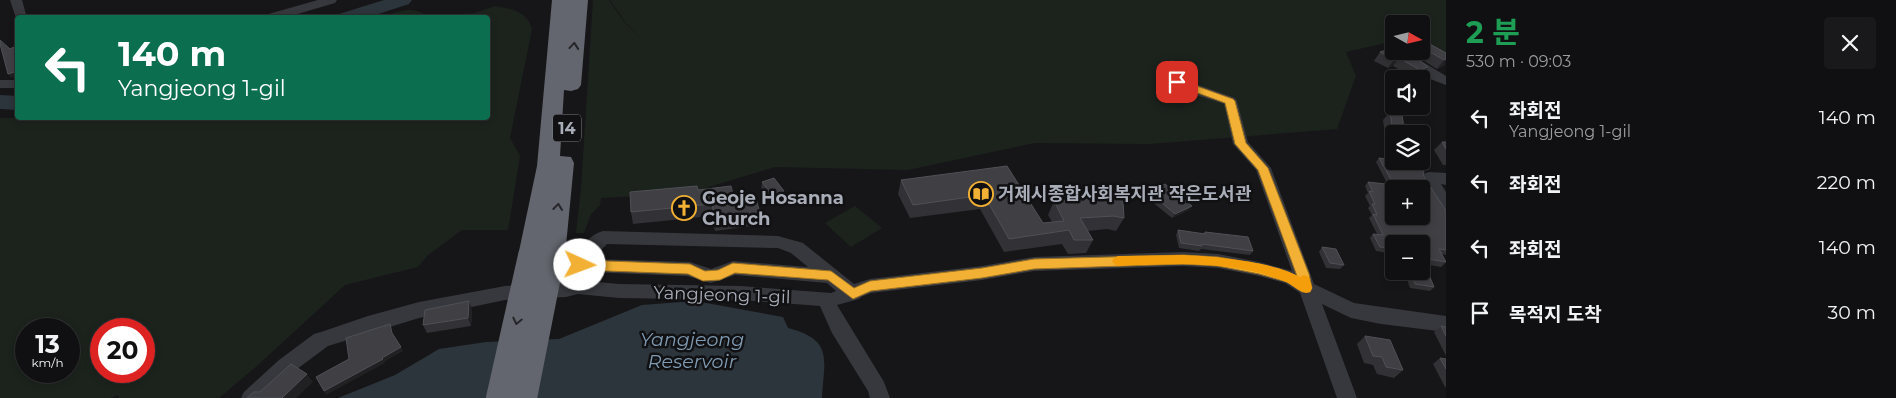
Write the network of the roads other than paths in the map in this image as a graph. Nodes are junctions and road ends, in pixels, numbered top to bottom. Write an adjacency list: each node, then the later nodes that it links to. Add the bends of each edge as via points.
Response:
1 (16, 0): 4 (street)
2 (331, 0): 5 (street)
3 (565, 1): 13 (highway, 14)
4 (20, 15)
5 (279, 15)
6 (1413, 60): 8 (street)
7 (1172, 64): 17 (street, via 1164,72 1177,82 1230,101 1241,144 1263,168)
8 (1446, 80)
9 (0, 84): 10 (street)
10 (15, 84)
11 (1446, 179): 12 (street, via 1429,178)
12 (1446, 206)
13 (542, 256): 22 (highway, 14, one-way to 22, bridge); 23 (highway, 14, bridge)
14 (580, 265): 15 (street, via 690,269 703,276 720,275 733,268); 15 (street, via 582,257 604,237 778,242 797,248); 16 (street)
15 (831, 276): 18 (street)
16 (578, 287): 19 (street, Yangjeong 1-gil, via 741,293); 21 (street, Yangjeong 1-gil, via 505,293 368,324 322,340 286,366)
17 (1306, 288): 18 (street, Yangjeong 1-gil, via 1291,278 1259,269 1218,261 1183,259 1034,264 870,286); 20 (street, Yangjeong 1-gil, via 1351,310); 25 (street)
18 (853, 294): 19 (street, Yangjeong 1-gil)
19 (825, 300): 24 (street)
20 (1446, 324)
21 (251, 398)
22 (499, 398)
23 (524, 398)
24 (880, 398)
25 (1347, 398)

